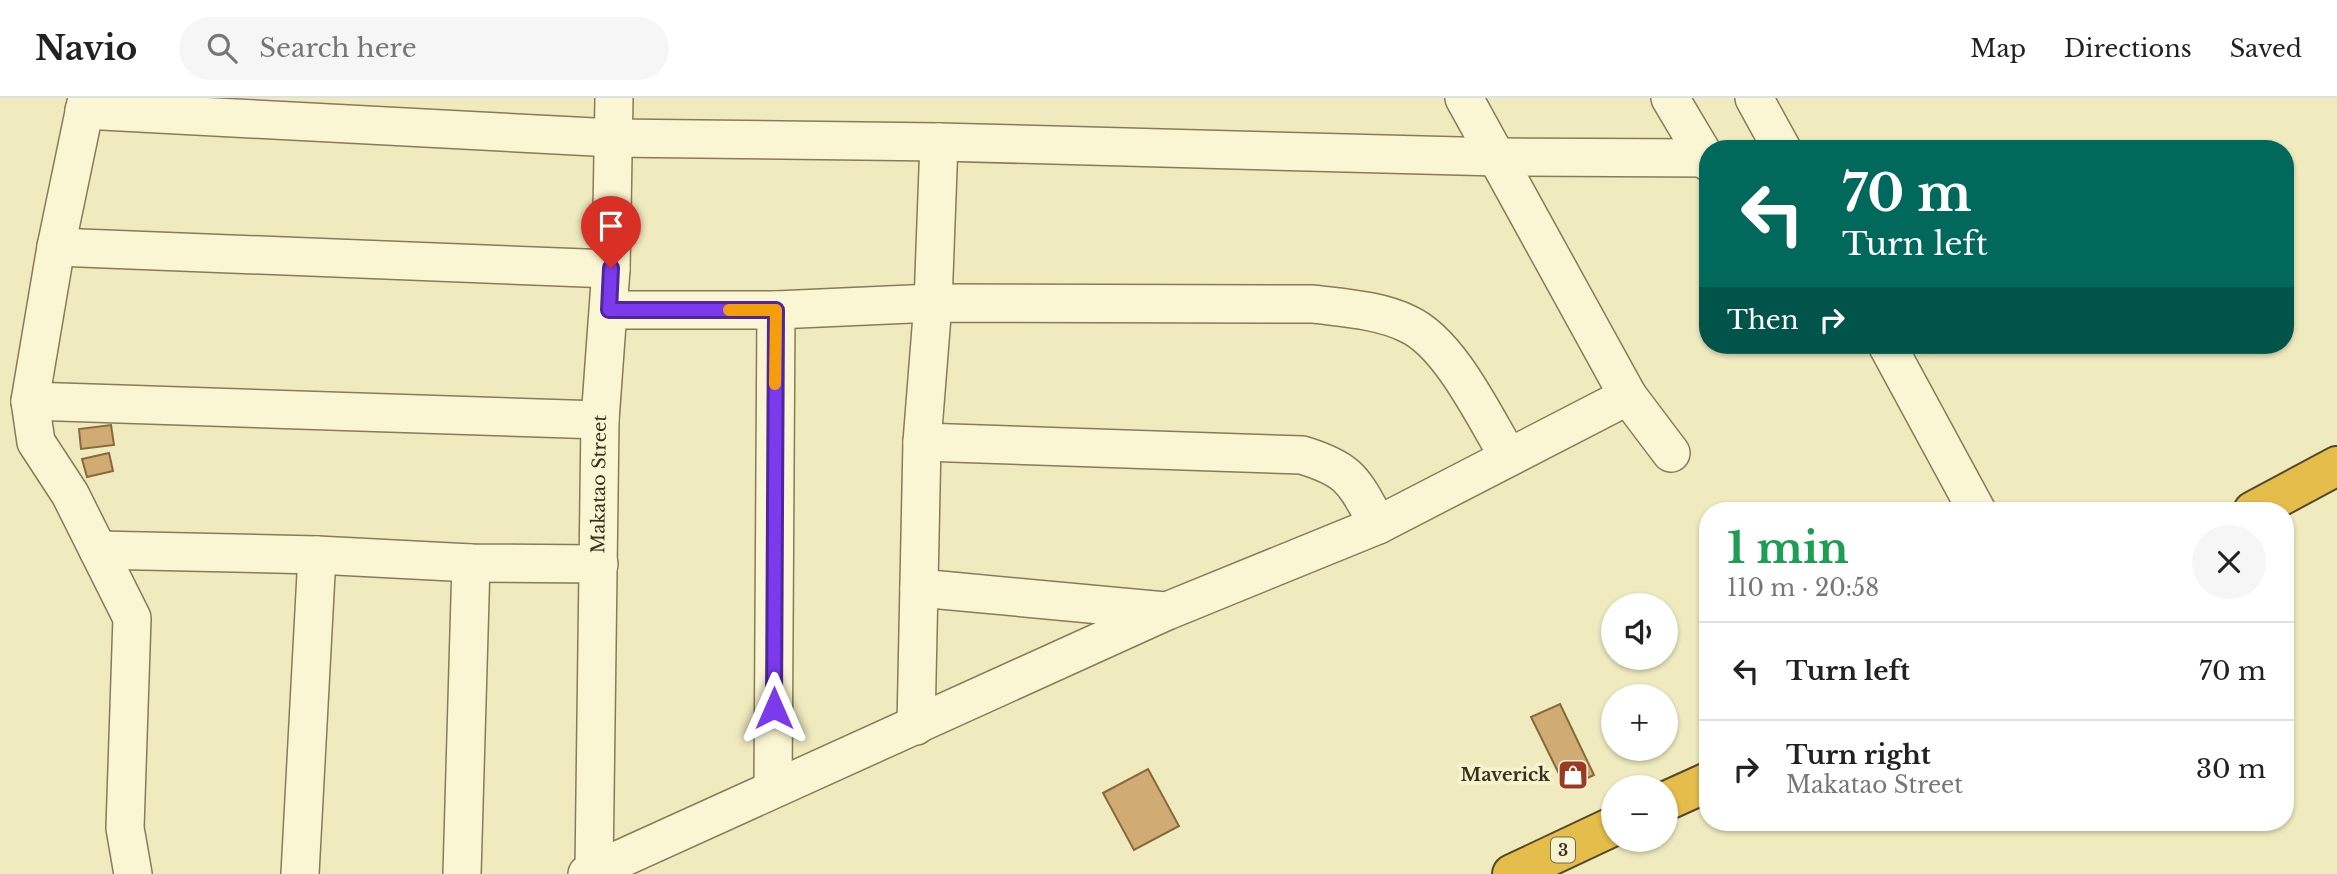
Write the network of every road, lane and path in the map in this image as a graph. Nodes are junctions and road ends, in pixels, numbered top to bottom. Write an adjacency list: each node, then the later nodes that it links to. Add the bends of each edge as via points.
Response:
1 (614, 98): 6 (street, Makatao Street)
2 (1464, 98): 10 (street)
3 (1670, 98): 9 (street)
4 (1754, 98): 7 (street)
5 (86, 104): 6 (street); 12 (street)
6 (613, 138): 8 (street); 13 (street, Makatao Street)
7 (1777, 140)
8 (939, 142): 10 (street); 14 (street)
9 (1699, 145)
10 (1498, 157): 11 (street); 18 (street)
11 (1699, 159)
12 (56, 247): 13 (street); 19 (street)
13 (611, 268): 15 (street, Makatao Street)
14 (933, 303): 16 (street); 21 (street); 23 (street, via 1313,304 1408,323 1429,337 1458,373)
15 (609, 310): 16 (street); 20 (street, Makatao Street)
16 (776, 310): 36 (street)
17 (1892, 354): 25 (street)
18 (1629, 396): 22 (street); 23 (street)
19 (30, 401): 20 (street); 28 (street, via 36,442)
20 (600, 420): 31 (street, Makatao Street)
21 (922, 442): 27 (street, via 1302,455 1338,467 1355,484); 32 (street)
22 (1671, 453)
23 (1508, 456): 27 (street)
24 (2337, 466): 26 (highway)
25 (1972, 502)
26 (2270, 502)
27 (1378, 525): 33 (street)
28 (98, 550): 29 (street); 40 (street, via 132,618 125,828)
29 (317, 555): 30 (street); 41 (street)
30 (471, 563): 31 (street); 42 (street)
31 (598, 564): 39 (street, Makatao Street)
32 (919, 588): 33 (street); 34 (street)
33 (1167, 611): 34 (street)
34 (916, 726): 36 (street)
35 (1699, 786): 37 (highway)
36 (773, 788): 39 (street)
37 (1678, 796)
38 (1601, 832): 43 (highway, 3)
39 (591, 872)
40 (133, 874)
41 (300, 874)
42 (462, 874)
43 (1512, 874)

